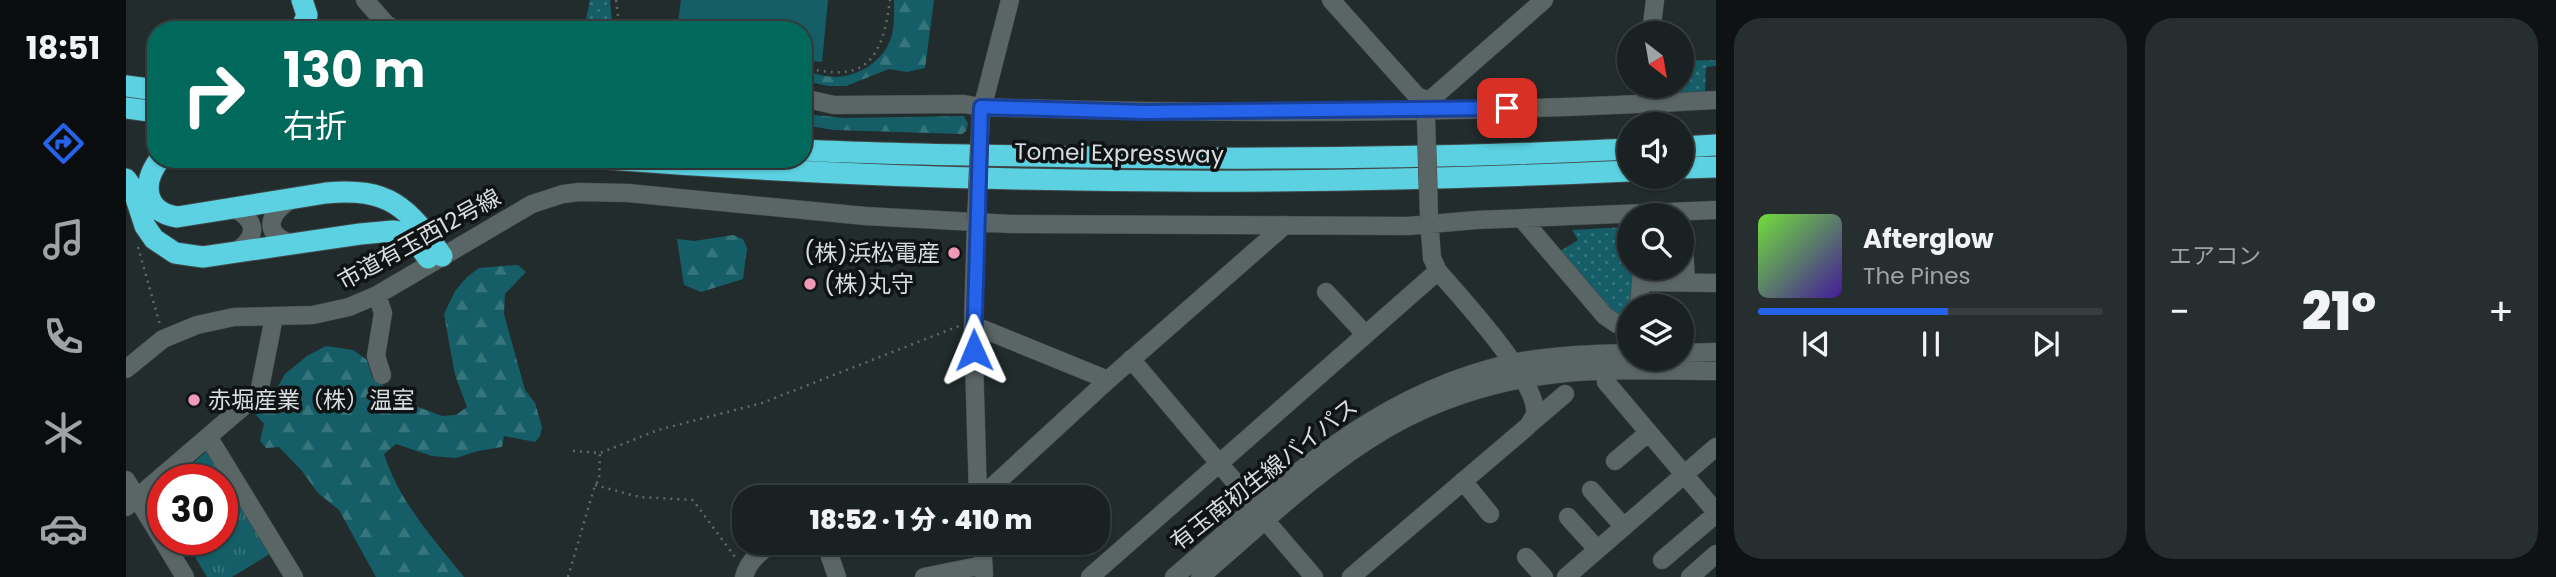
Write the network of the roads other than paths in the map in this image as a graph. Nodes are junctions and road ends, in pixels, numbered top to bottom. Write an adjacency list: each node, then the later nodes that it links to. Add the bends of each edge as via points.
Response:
1 (302, 0): 8 (highway)
2 (319, 0): 9 (highway)
3 (365, 0): 10 (street)
4 (1010, 0): 19 (street)
5 (1331, 0): 20 (street)
6 (1544, 0): 20 (street)
7 (1655, 0): 11 (street)
8 (305, 21)
9 (317, 21)
10 (383, 21)
11 (1652, 21)
12 (126, 86): 13 (highway)
13 (147, 89)
14 (1643, 98): 17 (street)
15 (812, 100): 19 (street, via 834,105 964,104)
16 (1716, 100): 17 (street)
17 (1642, 104): 20 (street)
18 (126, 108): 21 (highway)
19 (981, 110): 20 (street); 39 (street, bridge)
20 (1427, 110): 38 (street, bridge)
21 (147, 111)
22 (1716, 145): 23 (highway)
23 (1694, 146)
24 (812, 150): 25 (highway, Tomei Expressway, via 1317,159)
25 (1617, 150)
26 (1716, 167): 29 (highway)
27 (155, 168): 33 (highway, via 149,180 150,201 166,215)
28 (739, 168): 30 (highway, Tomei Expressway, via 841,175 1317,181)
29 (1694, 168)
30 (1617, 171)
31 (126, 179): 42 (highway, via 145,226 164,246 203,257)
32 (290, 200): 33 (highway); 41 (street, via 277,209 271,227 281,240); 43 (highway, via 350,191 397,204 411,215)
33 (232, 207): 42 (street, via 250,220 252,229 251,238)
34 (1716, 210): 35 (street, 市道有玉西12号線)
35 (1694, 212)
36 (1617, 216): 37 (street, 市道有玉西12号線)
37 (1522, 219): 38 (street, 市道有玉西12号線); 51 (street, via 1605,316)
38 (1429, 221): 40 (street, 市道有玉西12号線); 44 (street)
39 (976, 222): 40 (street, 市道有玉西12号線); 43 (street, 市道有玉西12号線, via 580,192 532,204); 52 (street)
40 (1285, 225): 57 (street)
41 (292, 244): 42 (highway); 43 (highway, via 393,231 407,233)
42 (234, 253)
43 (436, 259): 49 (street, 市道有玉西12号線)
44 (1438, 271): 53 (street); 58 (street)
45 (1673, 280): 46 (street)
46 (1686, 282): 47 (street)
47 (1716, 283)
48 (1326, 292): 53 (street)
49 (377, 295): 50 (street, 市道有玉西12号線, via 332,313); 62 (street, via 383,313 376,356)
50 (274, 317): 59 (street, 市道有玉西12号線, via 213,321 163,339); 68 (street, via 259,393)
51 (1617, 324)
52 (973, 325): 64 (street); 75 (street)
53 (1365, 334): 71 (street)
54 (1694, 352): 55 (street)
55 (1716, 352)
56 (1617, 354): 58 (street, 有玉南初生線バイパス)
57 (1131, 359): 64 (street); 71 (street)
58 (1512, 363): 63 (street); 80 (street, 有玉南初生線バイパス, via 1435,388 1377,415 1335,444)
59 (126, 369)
60 (1605, 371): 61 (street, 有玉南初生線バイパス); 63 (street, 有玉南初生線バイパス); 67 (street, via 1606,382)
61 (1716, 371)
62 (382, 375)
63 (1522, 379): 66 (street, via 1536,411); 80 (street, 有玉南初生線バイパス, via 1444,402 1387,428)
64 (1108, 380): 76 (street)
65 (1565, 394): 66 (street)
66 (1528, 426): 74 (street)
67 (1648, 433): 70 (street); 72 (street)
68 (209, 438): 78 (street); 93 (street)
69 (1716, 447): 72 (street)
70 (1615, 461)
71 (1218, 464): 80 (street); 96 (street)
72 (1684, 475): 79 (street); 83 (street)
73 (126, 480): 78 (street)
74 (1463, 481): 81 (street); 100 (street)
75 (980, 485)
76 (993, 485)
77 (1591, 490): 83 (street)
78 (132, 503): 92 (street)
79 (1716, 513): 89 (street)
80 (1261, 514): 97 (street, 有玉南初生線バイパス); 98 (street, 有玉南初生線バイパス); 99 (street)
81 (1490, 514)
82 (1568, 517): 84 (street)
83 (1623, 526): 84 (street)
84 (1597, 549): 102 (street)
85 (1716, 554): 103 (street)
86 (758, 555): 91 (street)
87 (829, 555): 94 (street)
88 (1526, 557): 101 (street)
89 (1662, 560)
90 (984, 571): 95 (street)
91 (745, 574)
92 (184, 577)
93 (294, 577)
94 (837, 577)
95 (924, 577)
96 (1090, 577)
97 (1174, 577)
98 (1200, 577)
99 (1314, 577)
100 (1351, 577)
101 (1544, 577)
102 (1566, 577)
103 (1690, 577)

